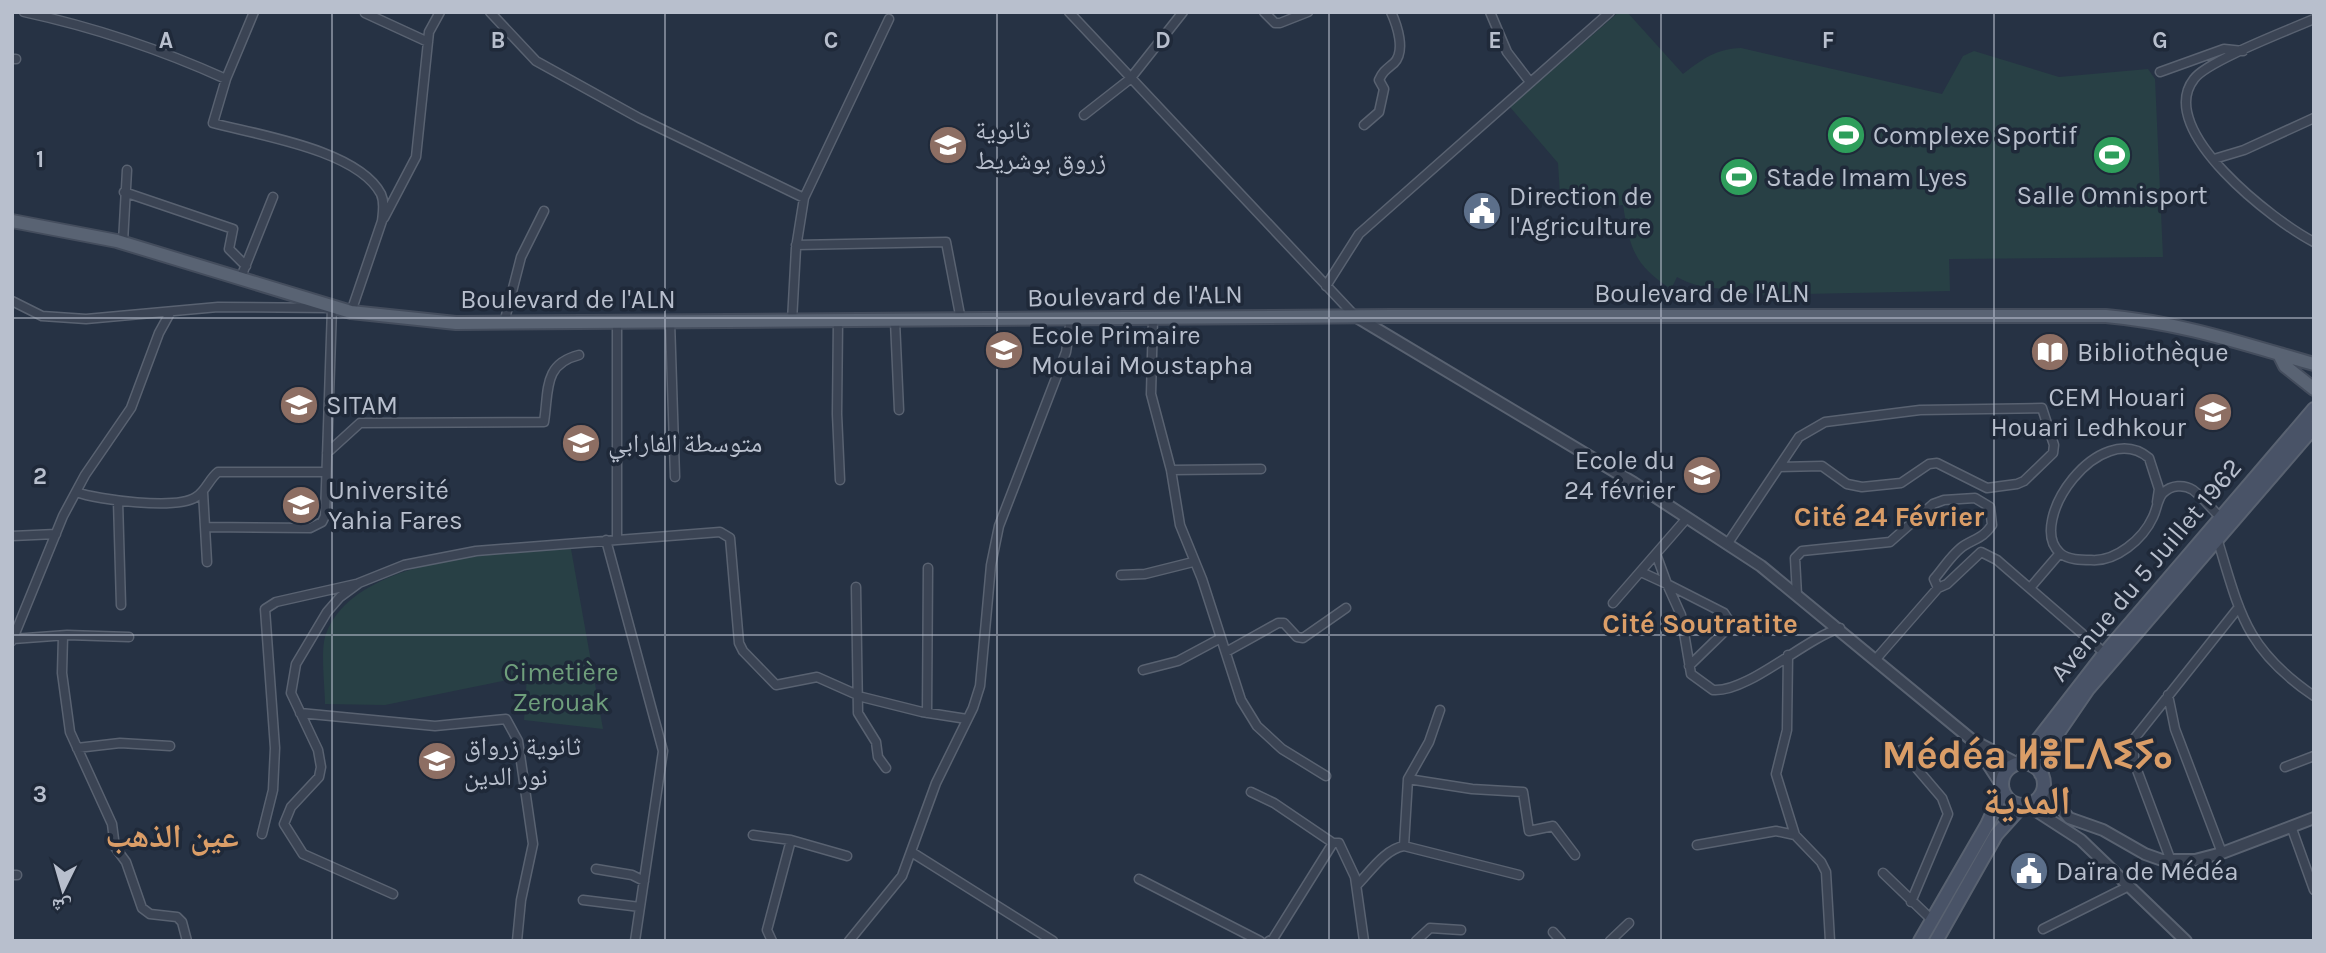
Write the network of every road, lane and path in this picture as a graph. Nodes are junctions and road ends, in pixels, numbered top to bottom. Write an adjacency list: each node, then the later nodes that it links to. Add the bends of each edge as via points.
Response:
1 (24, 12): 20 (street, via 178,58)
2 (254, 12): 20 (street)
3 (390, 12): 16 (street)
4 (440, 12): 17 (street)
5 (490, 12): 30 (street, via 536,61 639,118)
6 (1069, 12): 21 (street)
7 (1183, 12): 21 (street)
8 (1265, 12): 9 (street, via 1275,23)
9 (1308, 12)
10 (1391, 12): 25 (street, via 1399,51 1379,80 1384,89 1379,111)
11 (1490, 12): 22 (street, via 1507,52)
12 (1610, 12): 22 (street)
13 (365, 13): 16 (street)
14 (889, 19): 30 (street)
15 (2314, 19): 18 (street)
16 (385, 22): 17 (street)
17 (428, 42): 33 (street, via 416,156)
18 (2244, 51): 19 (street, via 2224,49); 26 (street, via 2199,72 2187,92 2190,120)
19 (2160, 72)
20 (226, 79): 33 (street, via 214,123 339,159 365,176 380,194)
21 (1130, 79): 23 (street); 38 (street)
22 (1530, 82): 38 (street, via 1359,234)
23 (1084, 115)
24 (2314, 118): 26 (street)
25 (1364, 125)
26 (2214, 159): 34 (street, via 2261,208)
27 (127, 170): 28 (street)
28 (124, 192): 35 (street); 37 (street, via 233,229 229,249)
29 (273, 197): 37 (street)
30 (804, 198): 36 (street)
31 (544, 211): 52 (street, via 521,257)
32 (12, 221): 35 (main road, Boulevard de l'ALN)
33 (382, 221): 41 (street)
34 (2312, 238)
35 (123, 242): 37 (main road, Boulevard de l'ALN)
36 (796, 245): 46 (street, via 946,242); 48 (street)
37 (243, 272): 40 (main road, Boulevard de l'ALN)
38 (1326, 286): 43 (street)
39 (12, 301): 42 (street, via 53,317)
40 (332, 308): 41 (main road, Boulevard de l'ALN); 42 (street, via 218,307); 61 (street)
41 (351, 312): 52 (main road, Boulevard de l'ALN)
42 (170, 313): 68 (street, via 131,408)
43 (1354, 316): 44 (main road, Boulevard de l'ALN); 53 (main road, Boulevard de l'ALN, via 2106,316 2197,329); 73 (street)
44 (1153, 318): 45 (main road, Boulevard de l'ALN); 64 (street, via 1151,394)
45 (1071, 319): 46 (main road, Boulevard de l'ALN); 115 (street, via 1066,352 999,526 980,687)
46 (961, 320): 50 (main road, Boulevard de l'ALN)
47 (670, 321): 48 (main road, Boulevard de l'ALN); 51 (main road, Boulevard de l'ALN); 66 (street)
48 (792, 321): 49 (main road, Boulevard de l'ALN)
49 (838, 321): 50 (main road, Boulevard de l'ALN); 67 (street)
50 (895, 321): 59 (street)
51 (617, 322): 52 (main road, Boulevard de l'ALN); 78 (street)
52 (504, 323)
53 (2272, 352): 55 (main road); 56 (main road); 57 (main road)
54 (579, 355): 61 (street, via 561,359 553,369 544,422 360,423)
55 (2314, 357)
56 (2314, 364)
57 (2314, 389)
58 (2314, 409): 72 (main road, Avenue du 5 Juillet 1962)
59 (899, 410)
60 (2314, 427): 77 (main road, Avenue du 5 Juillet 1962)
61 (327, 453): 65 (street)
62 (1779, 467): 62 (street, via 1822,466 1847,484 1862,487 1901,483 1937,463 1978,485 1997,488 2024,481 2050,457 2054,445 2042,408 1920,410 1825,422 1799,437); 80 (street)
63 (1261, 468): 64 (street)
64 (1171, 470): 84 (street, via 1180,524)
65 (326, 472): 69 (street, via 224,471 212,477); 74 (street, via 325,516 318,526)
66 (675, 477)
67 (840, 480)
68 (76, 492): 70 (street); 75 (street)
69 (202, 492): 70 (street, via 181,502); 74 (street)
70 (118, 501): 95 (street)
71 (2157, 502): 72 (street, via 2164,491 2184,486); 81 (street, via 2146,528 2118,555 2095,561); 81 (street, via 2159,489 2149,458 2133,449 2104,453 2091,460 2054,508 2054,541)
72 (2219, 516): 105 (main road, Avenue du 5 Juillet 1962)
73 (1688, 517): 80 (street); 82 (street)
74 (205, 527): 83 (street)
75 (55, 534): 76 (street); 102 (street)
76 (12, 536)
77 (2217, 538): 96 (street); 105 (main road, Avenue du 5 Juillet 1962)
78 (617, 539): 79 (street); 109 (street, via 727,534 743,651 776,685 817,677)
79 (606, 540): 88 (street, via 448,555 379,573); 151 (street, via 662,744)
80 (1728, 543): 93 (street)
81 (2060, 553): 92 (street)
82 (1656, 554): 86 (street); 89 (street)
83 (206, 562)
84 (1193, 562): 87 (street); 101 (street)
85 (928, 568): 114 (street)
86 (1641, 572): 89 (street); 94 (street)
87 (1121, 575)
88 (359, 583): 113 (street, via 327,612 296,664 291,693); 134 (street, via 276,602 265,610 275,748 273,790)
89 (1667, 584): 107 (street, via 1681,615); 107 (street, via 1728,619 1724,632)
90 (856, 587): 109 (street)
91 (1938, 588): 92 (street, via 1981,552); 93 (street, via 1934,579 1957,552 1980,539 1992,525 1993,516 1983,500 1933,504 1890,542 1802,551 1795,558); 106 (street)
92 (2030, 588): 105 (street)
93 (1797, 595): 98 (street)
94 (1613, 603)
95 (121, 605)
96 (2239, 607): 110 (street); 111 (street, via 2259,649)
97 (1346, 608): 103 (street, via 1303,638 1278,623)
98 (1840, 628): 104 (street); 106 (street)
99 (63, 636): 100 (street); 102 (street); 118 (street, via 62,673)
100 (129, 637)
101 (1221, 638): 103 (street); 108 (street, via 1178,661)
102 (13, 640)
103 (1226, 652): 125 (street, via 1247,714 1282,749)
104 (1788, 655): 107 (street, via 1723,691 1703,685); 137 (street, via 1787,730 1776,774)
105 (2109, 657): 121 (main road, Avenue du 5 Juillet 1962); 124 (main road, Avenue du 5 Juillet 1962, via 2055,737)
106 (1876, 659): 116 (street)
107 (1689, 666)
108 (1143, 670)
109 (855, 694): 114 (street); 123 (street, via 858,713)
110 (2168, 695): 143 (street, via 2175,729); 146 (street, via 2134,739 2133,749)
111 (2314, 696)
112 (1440, 710): 126 (street)
113 (300, 713): 155 (street, via 318,750 320,766 318,777 291,807 284,824 303,853); 166 (street, via 435,726 506,719 518,741 533,844)
114 (927, 713): 115 (street)
115 (967, 719): 142 (street, via 936,783)
116 (1972, 740): 121 (street); 127 (street)
117 (170, 746): 118 (street, via 120,743)
118 (76, 748): 165 (street, via 112,824 115,847 126,862 142,908 150,914 177,917)
119 (1901, 750): 157 (street, via 1942,798 1948,814)
120 (2314, 756): 122 (street)
121 (2018, 764): 124 (main road, via 2028,764); 127 (main road, via 2004,775)
122 (2284, 767)
123 (886, 768)
124 (2041, 774): 128 (main road)
125 (1326, 776)
126 (1408, 779): 141 (street); 144 (street, via 1523,792 1529,831 1553,826)
127 (2003, 788): 130 (main road, via 2010,801); 159 (main road)
128 (2044, 789): 130 (main road, via 2037,800); 132 (street, via 2065,815)
129 (1251, 792): 139 (street)
130 (2025, 805): 135 (street); 179 (main road, via 1996,835)
131 (2314, 818): 133 (street)
132 (2080, 824): 135 (street); 146 (street, via 2103,830 2152,858)
133 (2291, 826): 143 (street); 154 (street)
134 (262, 834)
135 (2073, 834): 153 (street)
136 (752, 835): 138 (street)
137 (1795, 835): 140 (street, via 1776,831); 177 (street, via 1826,872)
138 (790, 840): 145 (street); 168 (street, via 767,930)
139 (1333, 843): 152 (street, via 1339,843); 172 (street)
140 (1697, 845)
141 (1405, 846): 149 (street); 152 (street, via 1386,855)
142 (913, 853): 169 (street, via 885,900); 170 (street)
143 (2222, 853): 146 (street)
144 (1575, 855)
145 (847, 856)
146 (2171, 861)
147 (596, 869): 151 (street)
148 (1883, 873): 157 (street)
149 (1518, 875)
150 (1139, 879): 171 (street)
151 (644, 881): 158 (street)
152 (1357, 885): 173 (street)
153 (2129, 886): 161 (street); 164 (street)
154 (2314, 890)
155 (393, 894)
156 (583, 901): 158 (street)
157 (1911, 902): 159 (street)
158 (640, 907): 167 (street)
159 (1932, 920): 178 (main road)
160 (1629, 923): 176 (street)
161 (2043, 929)
162 (1461, 930): 174 (street, via 1430,928)
163 (1553, 932): 175 (street)
164 (2173, 935): 180 (street)
165 (187, 941)
166 (517, 941)
167 (635, 941)
168 (772, 941)
169 (849, 941)
170 (1054, 941)
171 (1260, 941)
172 (1269, 941)
173 (1364, 941)
174 (1416, 941)
175 (1561, 941)
176 (1610, 941)
177 (1830, 941)
178 (1920, 941)
179 (1936, 941)
180 (2186, 941)

